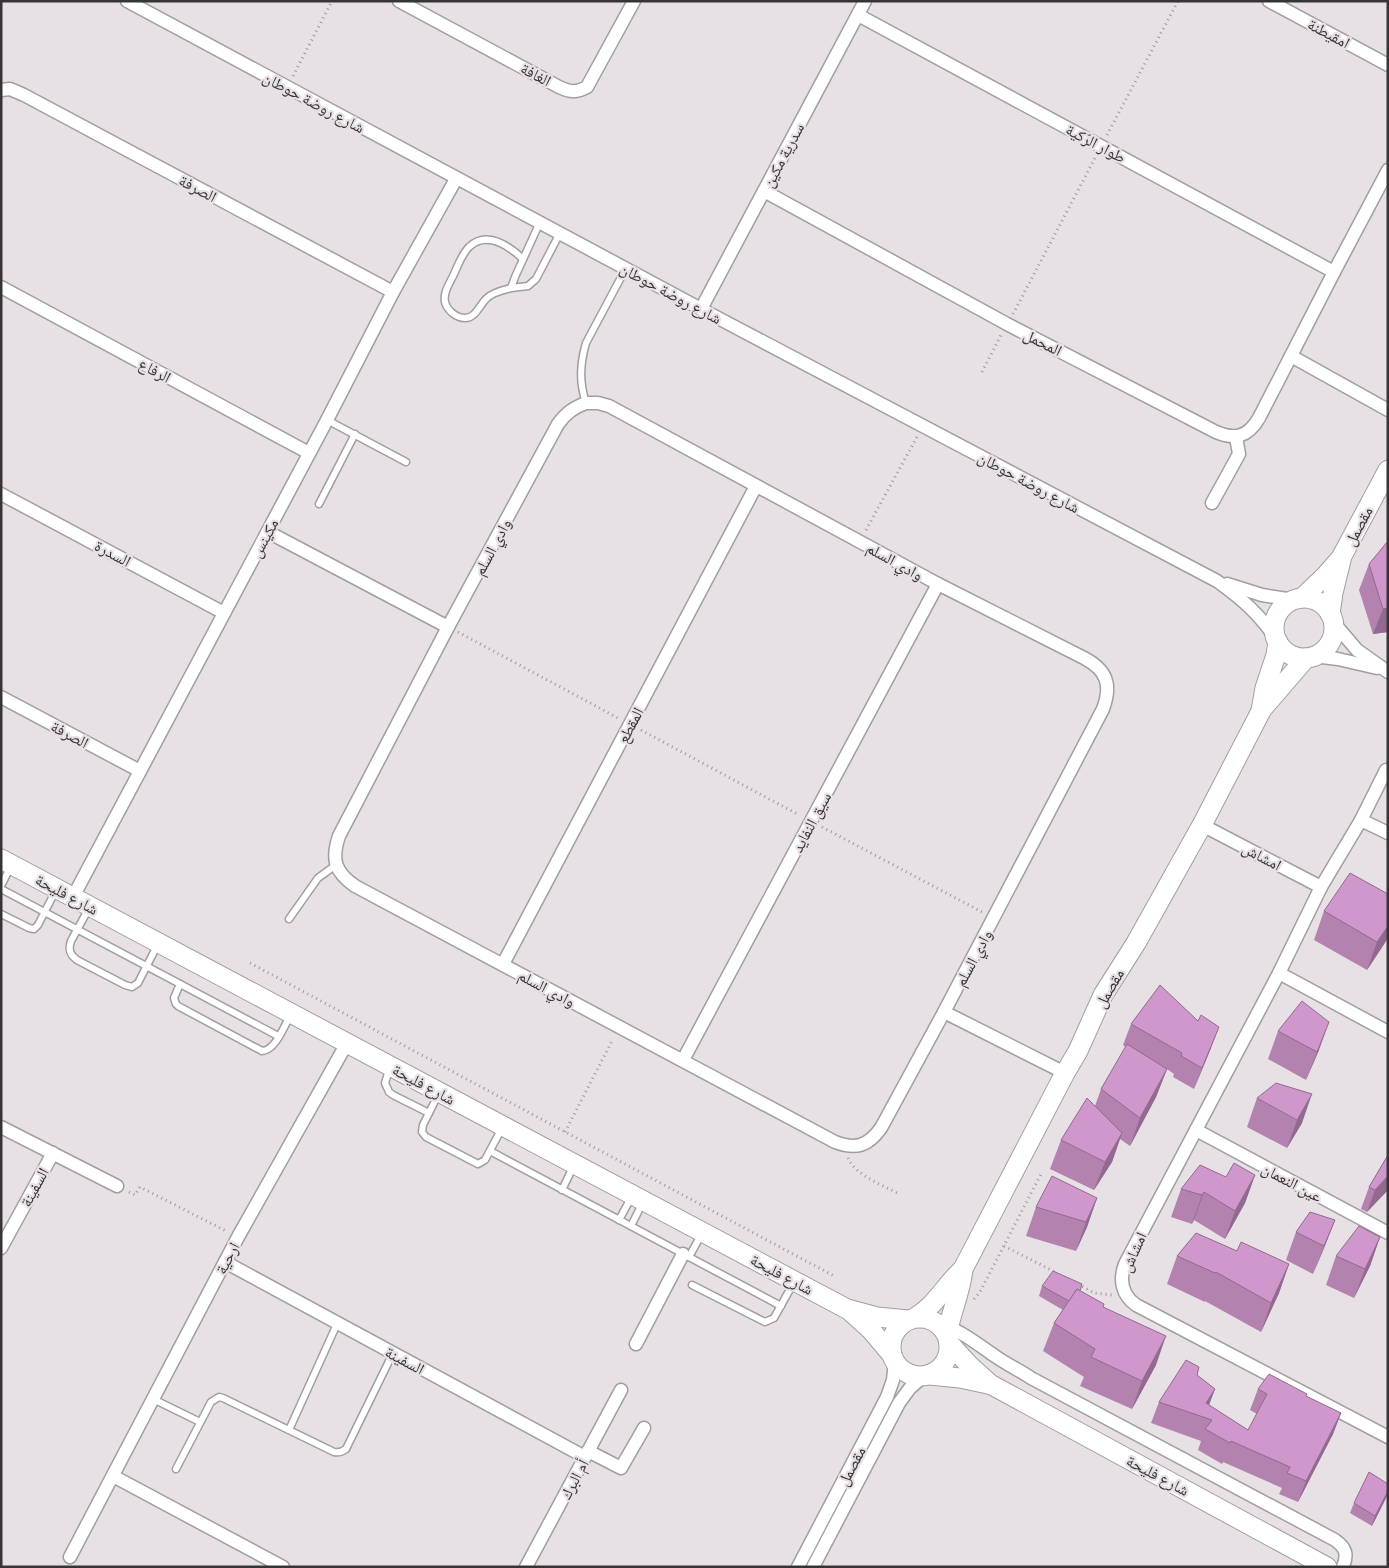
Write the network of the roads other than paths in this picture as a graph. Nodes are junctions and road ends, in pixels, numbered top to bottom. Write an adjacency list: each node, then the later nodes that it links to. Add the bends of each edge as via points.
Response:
1 (127, 1): 10 (street, شارع روضة حوطان)
2 (399, 1): 3 (street, الغافة, via 568,92 578,92 587,87)
3 (634, 1)
4 (865, 1): 6 (street, سدرية مكين)
5 (1270, 1): 7 (street, امقيطنة)
6 (858, 15): 11 (street, سدرية مكين); 16 (street, طوار الرّكية)
7 (1388, 65)
8 (1, 90): 19 (street, الصرفة, via 10,89 24,95)
9 (1388, 170): 16 (street)
10 (456, 178): 12 (street, شارع روضة حوطان); 19 (street, مكينس)
11 (764, 191): 20 (street, سدرية مكين); 26 (street, المحمل, via 1007,324 1216,432)
12 (540, 222): 13 (street, شارع روضة حوطان); 14 (lane)
13 (560, 233): 15 (street, شارع روضة حوطان); 18 (lane, via 536,279 528,286)
14 (523, 259): 18 (lane); 18 (lane, via 496,240 481,241 470,247 445,294 446,305 454,315 468,318 487,298)
15 (626, 268): 20 (street, شارع روضة حوطان); 22 (lane, via 582,354 580,379)
16 (1334, 272): 21 (street)
17 (1, 287): 27 (street, الرفاع)
18 (511, 288)
19 (393, 292): 24 (street, مكينس)
20 (701, 309): 36 (street, شارع روضة حوطان)
21 (1291, 356): 23 (street); 26 (street, via 1254,427)
22 (586, 403): 30 (street, وادي السلم, via 609,406); 41 (street, وادي السلم, via 574,407 558,424)
23 (1386, 405)
24 (327, 420): 25 (lane); 27 (street, مكينس)
25 (355, 434): 28 (lane); 33 (lane)
26 (1236, 436): 32 (street, via 1239,454)
27 (309, 453): 34 (street, مكينس)
28 (406, 462)
29 (1388, 470): 35 (street, مقصمل)
30 (756, 486): 37 (street, وادي السلم); 63 (street, المقطع)
31 (1, 494): 39 (street, السدرة)
32 (1212, 503)
33 (319, 504)
34 (268, 532): 39 (street, مكينس); 41 (street)
35 (1342, 556): 38 (street, مقصمل); 40 (street, مقصمل, via 1333,593)
36 (1217, 581): 38 (street, شارع روضة حوطان, via 1262,595); 42 (street, شارع روضة حوطان, via 1255,612)
37 (938, 584): 67 (street, وادي السلم, via 1095,664 1108,685 1103,709); 72 (street, سيق النفايد)
38 (1298, 599): 40 (street, via 1318,602); 42 (street, via 1279,611 1274,628)
39 (224, 613): 48 (street, مكينس)
40 (1332, 618): 43 (street, via 1332,639 1322,652); 44 (street, via 1357,650)
41 (448, 627): 53 (street, وادي السلم, via 339,836 334,850)
42 (1277, 640): 43 (street, via 1289,654); 46 (street, مقصمل)
43 (1310, 657): 44 (street, via 1338,659); 46 (street, مقصمل)
44 (1385, 670)
45 (1, 697): 48 (street, الصرفة)
46 (1261, 711): 50 (street, مقصمل)
47 (1386, 770): 49 (street, امشاش)
48 (140, 771): 56 (street, مكينس)
49 (1361, 820): 51 (street); 55 (street, امشاش)
50 (1202, 825): 55 (street, امشاش); 74 (street, مقصمل, via 1103,995)
51 (1388, 833)
52 (7, 862): 54 (lane); 56 (street, شارع فليحة)
53 (336, 865): 60 (lane, via 318,878); 63 (street, وادي السلم, via 343,878 355,886)
54 (1, 888): 58 (lane)
55 (1321, 888): 65 (street, امشاش)
56 (65, 893): 57 (street, شارع فليحة); 58 (lane)
57 (90, 906): 61 (lane); 62 (street, شارع فليحة)
58 (45, 912): 59 (lane, via 37,927 31,929); 61 (lane)
59 (1, 914)
60 (289, 919)
61 (78, 929): 64 (lane); 64 (lane, via 69,946 73,957 128,987 138,984)
62 (159, 943): 64 (lane); 68 (street, شارع فليحة)
63 (503, 964): 72 (street, وادي السلم)
64 (147, 966): 66 (lane)
65 (1278, 973): 69 (street); 79 (street, امشاش)
66 (180, 984): 70 (lane); 70 (lane, via 174,998 178,1006 257,1049 271,1048)
67 (944, 1012): 72 (street, وادي السلم, via 875,1137 856,1147 835,1142); 74 (street)
68 (291, 1013): 70 (lane); 71 (street, شارع فليحة)
69 (1388, 1032)
70 (278, 1036)
71 (347, 1043): 73 (street, شارع فليحة); 92 (street, ارحية)
72 (684, 1060)
73 (390, 1066): 75 (street, شارع فليحة); 76 (lane, via 385,1082 389,1092)
74 (1065, 1074): 93 (street, مقصمل)
75 (440, 1092): 76 (lane); 77 (street, شارع فليحة)
76 (429, 1113): 80 (lane, via 422,1129 426,1137 478,1164)
77 (503, 1126): 80 (lane); 82 (street, شارع فليحة)
78 (1, 1127): 81 (street, السفينة)
79 (1196, 1130): 89 (street, عين النعمان); 111 (street, امشاش, via 1125,1264 1121,1277 1124,1291 1136,1305)
80 (490, 1151): 84 (lane)
81 (53, 1153): 83 (street, السفينة); 90 (street, السفينة)
82 (575, 1163): 84 (lane); 85 (street, شارع فليحة)
83 (117, 1186)
84 (562, 1190): 86 (lane)
85 (638, 1197): 86 (lane); 87 (lane); 88 (street, شارع فليحة)
86 (619, 1220): 87 (lane)
87 (631, 1226): 91 (lane)
88 (702, 1231): 91 (lane); 94 (street, شارع فليحة)
89 (1388, 1233)
90 (1, 1248)
91 (686, 1256): 96 (lane); 101 (street)
92 (225, 1262): 99 (street, السفينة); 107 (street, ارحية)
93 (963, 1269): 98 (street, مقصمل, via 931,1306); 100 (street, مقصمل)
94 (795, 1281): 96 (lane); 97 (street, شارع فليحة)
95 (692, 1284): 96 (lane, via 762,1321 771,1321)
96 (781, 1306)
97 (847, 1309): 98 (street, شارع فليحة, via 877,1317); 103 (street, شارع فليحة, via 871,1330)
98 (912, 1319): 100 (street, via 924,1317); 103 (street, via 901,1324 892,1338)
99 (337, 1324): 102 (street, السفينة); 110 (lane)
100 (946, 1332): 104 (street, via 950,1352 943,1366); 105 (street, شارع فليحة, via 969,1365); 121 (street, via 962,1333 1031,1378 1335,1540 1345,1550)
101 (636, 1344)
102 (393, 1353): 110 (lane, via 343,1452 334,1452); 112 (street, السفينة)
103 (894, 1358): 104 (street, via 908,1373); 118 (street, مقصمل, via 893,1380 887,1397)
104 (927, 1375): 105 (street, شارع فليحة); 119 (street, مقصمل, via 910,1388 899,1403)
105 (990, 1384): 120 (street, شارع فليحة)
106 (621, 1390): 112 (street, أم البرك)
107 (153, 1399): 108 (lane); 114 (street, ارحية)
108 (200, 1422): 110 (lane, via 211,1402 218,1397); 113 (lane)
109 (644, 1428): 112 (street, السفينة, via 621,1468)
110 (288, 1430)
111 (1388, 1437)
112 (587, 1454): 117 (street, أم البرك)
113 (176, 1469)
114 (113, 1476): 115 (street, ارحية); 116 (street)
115 (70, 1557)
116 (284, 1567)
117 (526, 1567)
118 (798, 1567)
119 (813, 1567)
120 (1327, 1567)
121 (1343, 1567)

